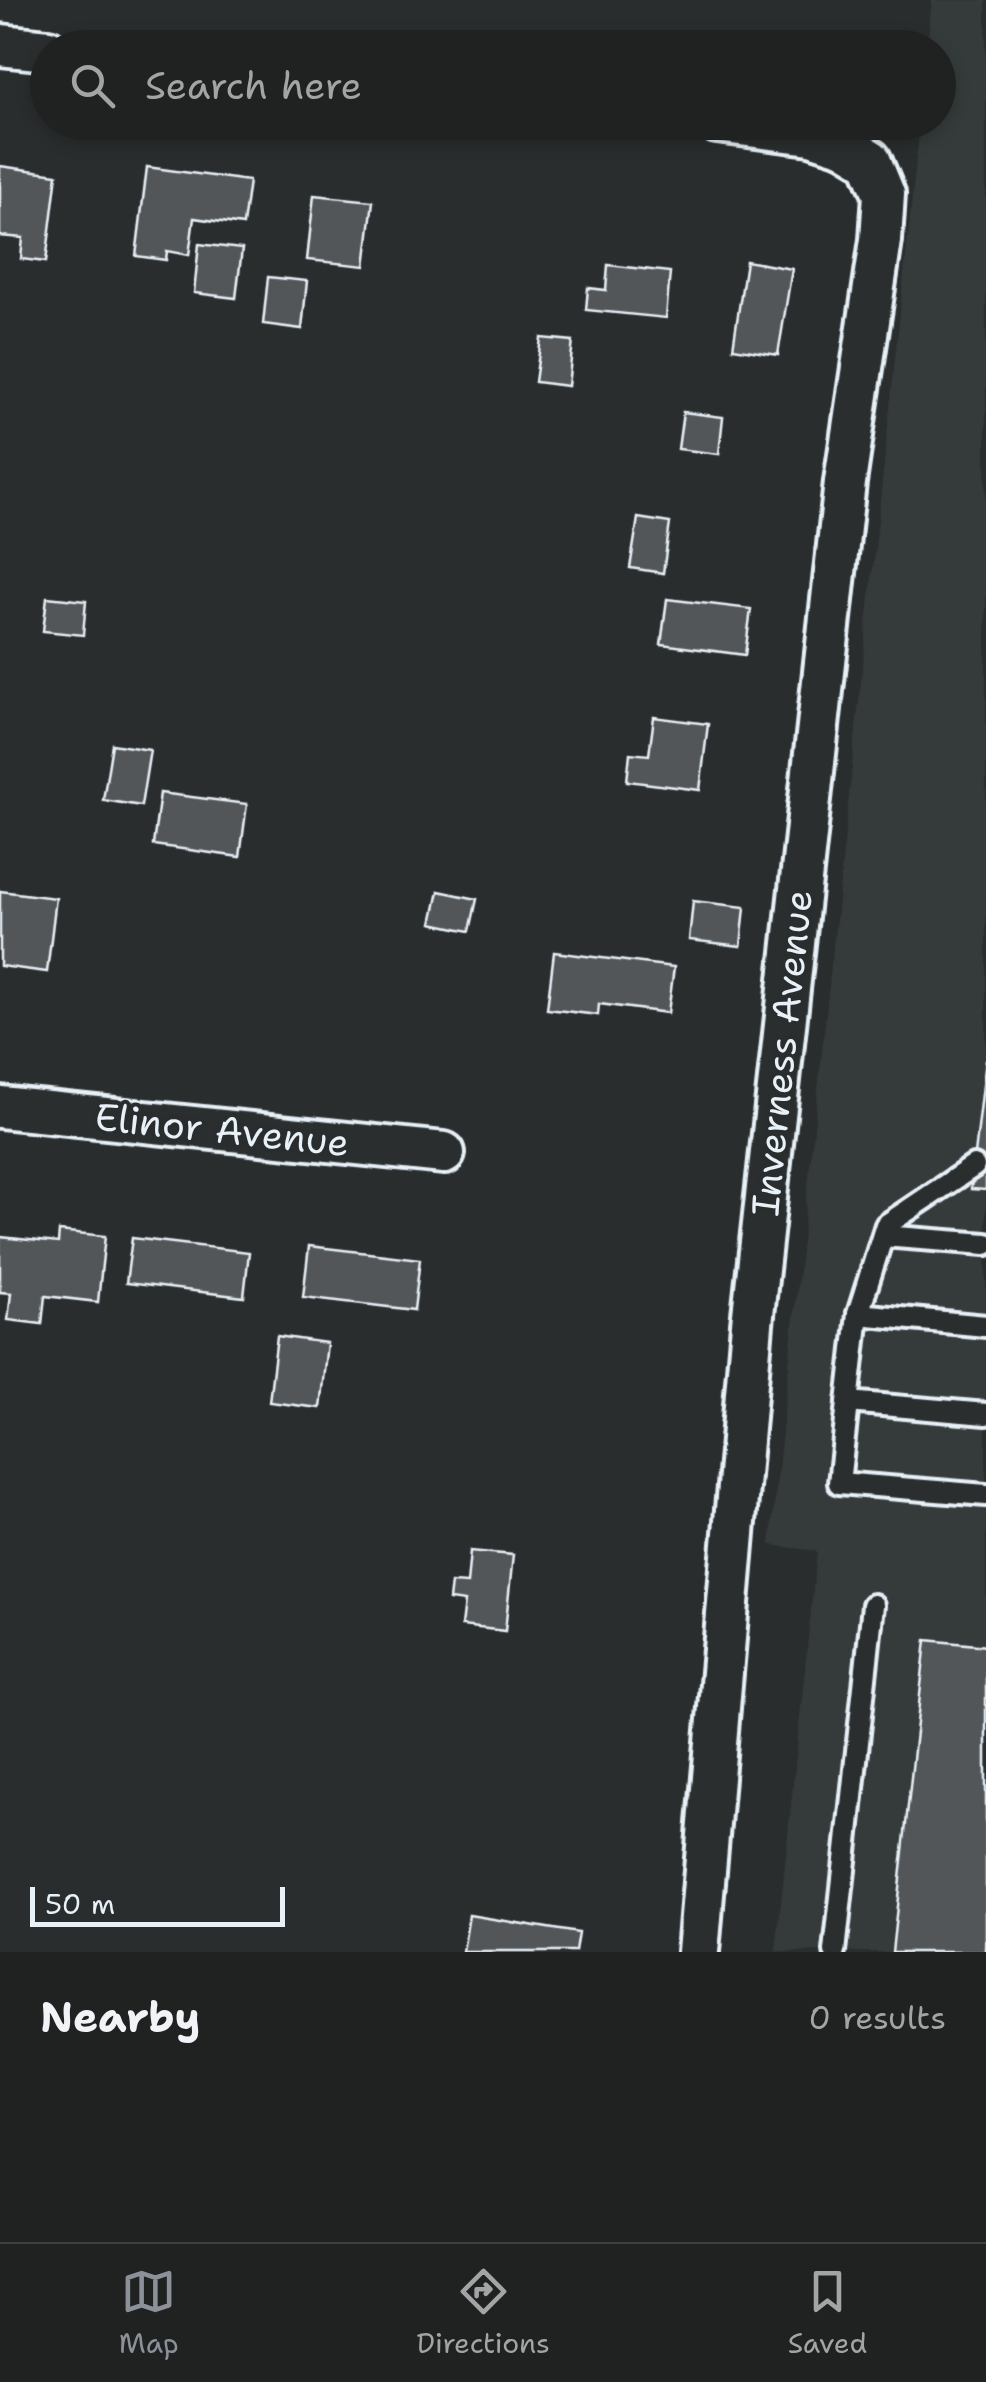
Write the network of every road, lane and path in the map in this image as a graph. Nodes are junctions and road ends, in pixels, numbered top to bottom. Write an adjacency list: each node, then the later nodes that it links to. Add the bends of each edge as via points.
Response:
1 (0, 45): 2 (street)
2 (30, 48)
3 (829, 140): 15 (street, Inverness Avenue, via 870,160 884,194 881,240 845,482 752,1324)
4 (0, 1107): 5 (street, Elinor Avenue)
5 (444, 1153)
6 (974, 1166): 7 (lane, via 886,1225)
7 (883, 1236): 8 (lane); 9 (lane)
8 (986, 1244)
9 (858, 1314): 10 (lane); 11 (lane)
10 (986, 1326)
11 (848, 1402): 12 (lane); 13 (lane, via 839,1483)
12 (986, 1414)
13 (986, 1496)
14 (874, 1605): 16 (lane)
15 (698, 1952)
16 (835, 1952)

